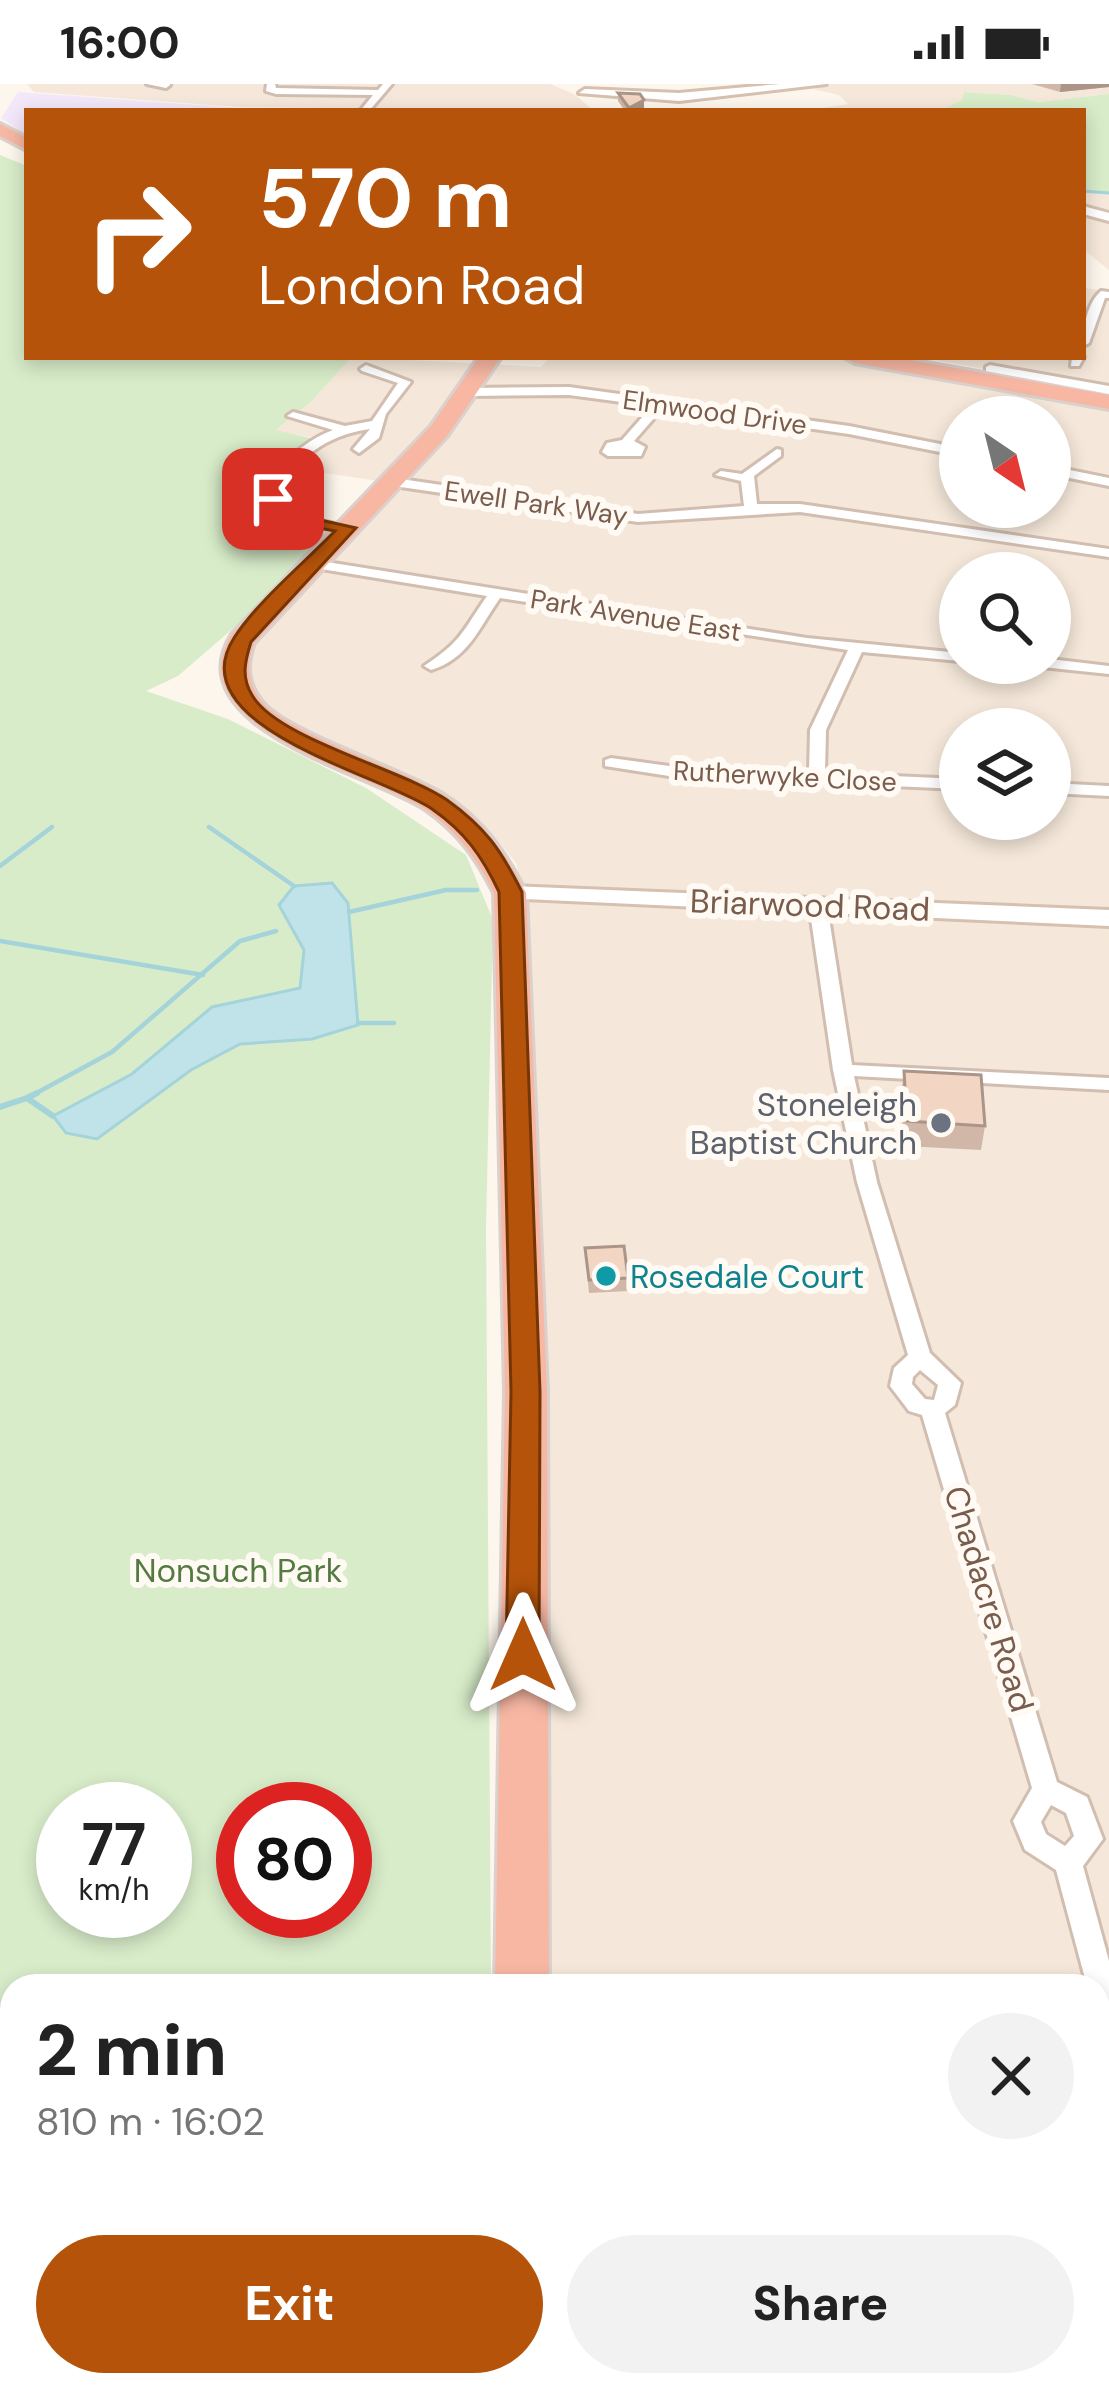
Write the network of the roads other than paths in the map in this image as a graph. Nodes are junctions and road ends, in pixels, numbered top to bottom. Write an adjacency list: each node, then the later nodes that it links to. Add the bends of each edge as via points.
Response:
1 (151, 84): 4 (street)
2 (271, 84): 6 (street, via 276,91)
3 (566, 84): 7 (street)
4 (167, 86)
5 (815, 86): 8 (street)
6 (386, 88)
7 (585, 93): 8 (street); 9 (street)
8 (679, 97): 10 (street)
9 (602, 108)
10 (712, 108)
11 (0, 129): 12 (highway)
12 (24, 148)
13 (1105, 295): 14 (street)
14 (1086, 336)
15 (488, 360): 20 (highway)
16 (875, 360): 21 (highway)
17 (912, 360): 21 (highway)
18 (366, 369): 24 (street, via 405,382)
19 (990, 369): 21 (street)
20 (469, 392): 22 (street, Elmwood Drive, via 569,392); 33 (highway)
21 (1109, 396)
22 (660, 404): 26 (street); 27 (street, Elmwood Drive)
23 (293, 416): 25 (street)
24 (378, 424): 25 (street); 28 (street)
25 (340, 428): 38 (street, via 282,474 273,499 288,518)
26 (626, 443)
27 (939, 448)
28 (358, 449)
29 (777, 454): 32 (street)
30 (1071, 474): 34 (street)
31 (721, 475): 32 (street)
32 (746, 478): 35 (street)
33 (394, 482): 37 (street, Ewell Park Way); 38 (highway)
34 (1109, 482)
35 (751, 507): 36 (street, Ewell Park Way); 37 (street, Ewell Park Way)
36 (822, 512): 37 (street, Ewell Park Way); 39 (street, Ewell Park Way)
37 (678, 520)
38 (347, 528): 40 (highway)
39 (1109, 553)
40 (314, 564): 41 (street, Park Avenue East); 52 (highway, via 242,640 233,666 240,694 281,730 452,814 487,844)
41 (496, 593): 42 (street, Park Avenue East); 44 (street, via 468,637)
42 (856, 648): 43 (street, Park Avenue East); 48 (street, via 815,737)
43 (939, 654)
44 (431, 666)
45 (1071, 666): 46 (street)
46 (1109, 670)
47 (611, 763): 48 (street, Rutherwyke Close)
48 (818, 778): 49 (street, Rutherwyke Close)
49 (939, 783)
50 (1071, 789): 51 (street)
51 (1109, 791)
52 (510, 892): 53 (street, Briarwood Road); 61 (highway, via 526,1392)
53 (818, 904): 54 (street, Briarwood Road); 55 (street, Chadacre Road)
54 (1109, 918)
55 (843, 1070): 56 (street); 57 (street, Chadacre Road)
56 (1109, 1084)
57 (920, 1357): 58 (street, Chadacre Road, via 950,1383 944,1405); 58 (street, Chadacre Road, via 902,1374 902,1386)
58 (932, 1409): 59 (street, Chadacre Road)
59 (1046, 1789): 60 (street, Chadacre Road, via 1027,1820 1035,1842); 60 (street, Chadacre Road, via 1077,1805 1089,1839)
60 (1068, 1864): 62 (street, Chadacre Road)
61 (522, 1974)
62 (1098, 1974)

